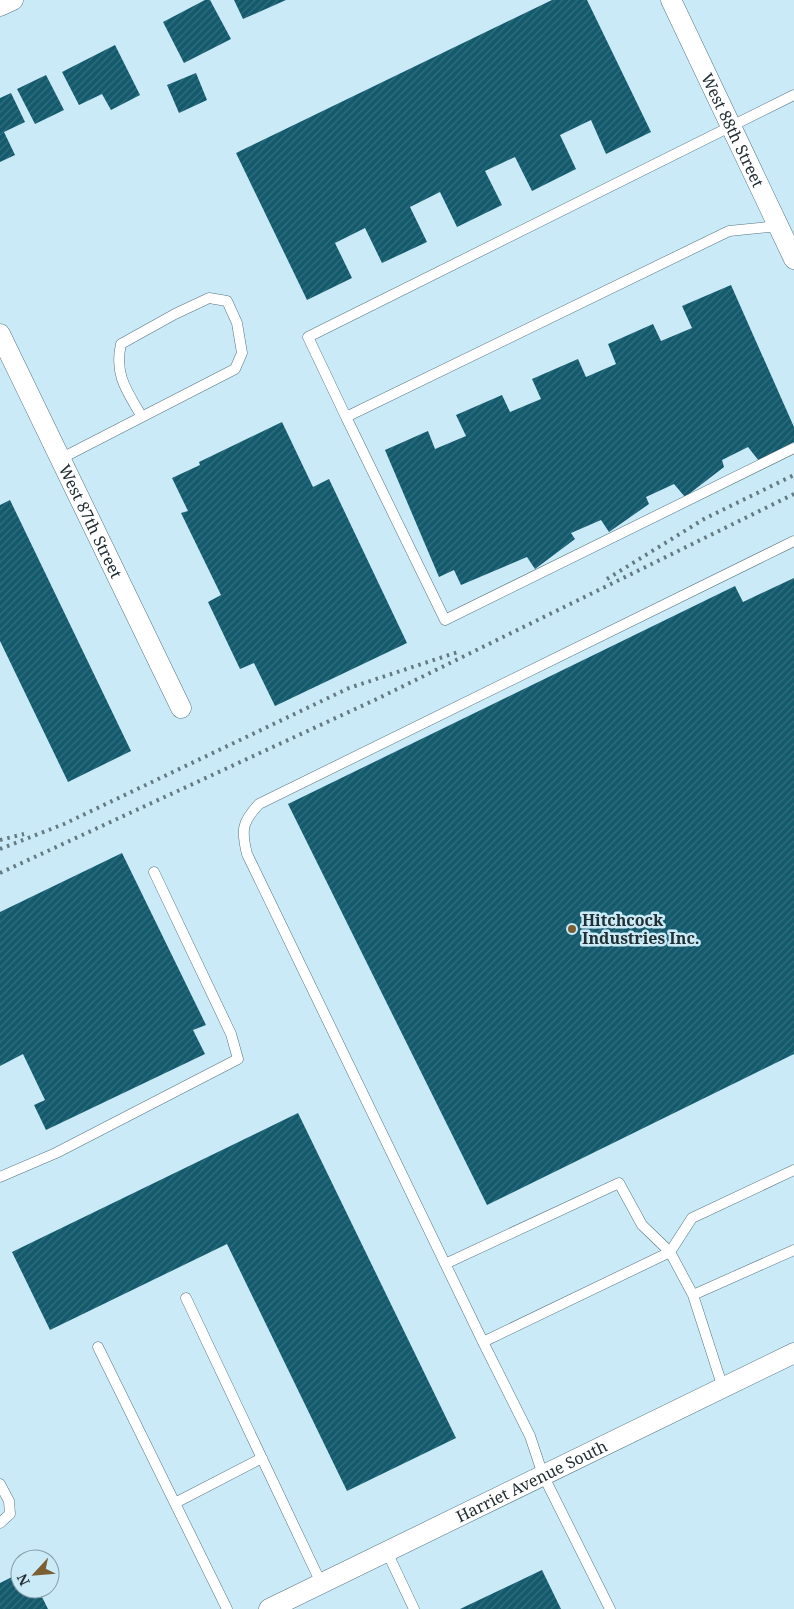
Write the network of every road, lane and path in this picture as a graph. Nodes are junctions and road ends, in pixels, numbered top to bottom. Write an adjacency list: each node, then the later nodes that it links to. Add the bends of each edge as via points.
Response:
1 (13, 0): 3 (street)
2 (670, 0): 5 (street, West 88th Street)
3 (0, 6)
4 (794, 95): 5 (lane)
5 (731, 126): 6 (street, West 88th Street); 10 (lane, via 308,337)
6 (778, 226): 7 (street, West 88th Street); 10 (lane, via 729,231)
7 (794, 259)
8 (0, 334): 12 (street, West 87th Street)
9 (142, 417): 9 (lane, via 235,369 242,353 238,323 227,301 209,298 121,344 117,360 120,378); 12 (lane)
10 (346, 417): 11 (lane, via 445,620)
11 (794, 448)
12 (60, 459): 14 (street, West 87th Street)
13 (794, 541): 20 (lane, via 260,804 247,817 242,834 248,854)
14 (181, 708)
15 (154, 872): 17 (lane, via 231,1034 238,1059 56,1153)
16 (794, 1170): 19 (lane, via 692,1218)
17 (0, 1177)
18 (794, 1250): 21 (lane)
19 (670, 1252): 20 (lane, via 642,1225 619,1183); 21 (lane); 23 (lane)
20 (445, 1264): 23 (lane)
21 (693, 1295): 26 (lane)
22 (186, 1298): 27 (lane)
23 (483, 1342): 28 (lane, via 530,1436)
24 (98, 1347): 30 (lane)
25 (794, 1353): 26 (street, Harriet Avenue South)
26 (723, 1388): 28 (street, Harriet Avenue South)
27 (262, 1458): 30 (lane); 33 (lane)
28 (543, 1475): 32 (street, Harriet Avenue South); 37 (lane)
29 (0, 1484): 31 (lane, via 9,1501 10,1514)
30 (175, 1503): 34 (lane)
31 (0, 1523)
32 (387, 1552): 33 (street, Harriet Avenue South); 36 (lane)
33 (321, 1584): 35 (street, Harriet Avenue South)
34 (227, 1609)
35 (269, 1609)
36 (414, 1609)
37 (610, 1609)

